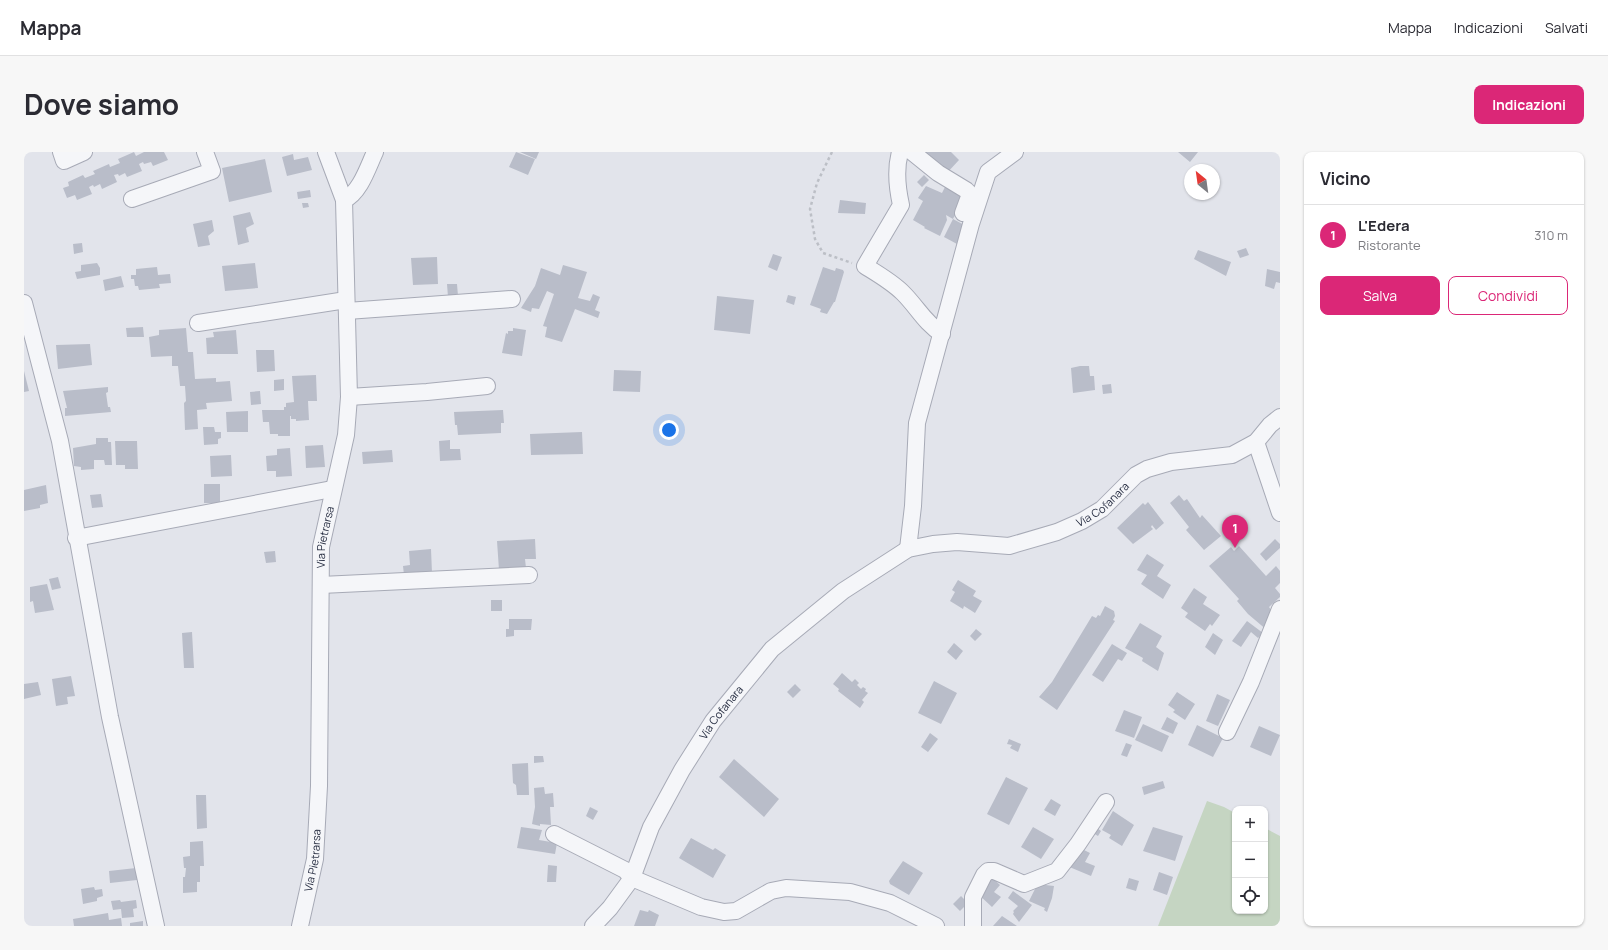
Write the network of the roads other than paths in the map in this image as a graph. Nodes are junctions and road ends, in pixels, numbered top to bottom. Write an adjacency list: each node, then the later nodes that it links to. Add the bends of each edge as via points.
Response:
1 (61, 152): 2 (street, via 64,161)
2 (84, 152)
3 (205, 152): 9 (street, via 212,171)
4 (326, 152): 10 (street, Via Pietrarsa)
5 (375, 152): 10 (street, via 351,197)
6 (900, 152): 16 (street, via 896,181 901,205 864,266 902,293 930,326)
7 (912, 152): 11 (street, via 970,194 962,217)
8 (1015, 152): 11 (street, via 988,172)
9 (132, 199)
10 (344, 200): 14 (street, Via Pietrarsa)
11 (971, 224): 16 (street)
12 (512, 299): 14 (street)
13 (24, 303): 23 (street, via 60,441)
14 (346, 305): 15 (street); 18 (street, Via Pietrarsa)
15 (198, 323)
16 (942, 334): 24 (street, via 917,423)
17 (487, 386): 18 (street)
18 (349, 397): 21 (street, Via Pietrarsa, via 346,436)
19 (1280, 417): 20 (street, Via Cofanara)
20 (1256, 442): 22 (street); 24 (street, Via Cofanara, via 1232,455 1171,462 1147,469 1136,475 1102,509 1082,521 1025,543 1009,546 957,542)
21 (332, 489): 23 (street); 26 (street, Via Pietrarsa, via 321,547)
22 (1280, 513)
23 (76, 538): 32 (street, via 110,717)
24 (908, 549): 31 (street, Via Cofanara, via 843,591 772,649 714,721 682,770 651,827)
25 (529, 575): 26 (street)
26 (321, 585): 33 (street, Via Pietrarsa, via 316,845)
27 (1280, 609): 28 (street, via 1251,682)
28 (1227, 732)
29 (1106, 802): 36 (street, via 1057,870 1024,884 994,871 984,875 973,897)
30 (554, 834): 31 (street, via 625,870)
31 (632, 878): 34 (street, Via Cofanara); 35 (street, via 701,907 724,912 736,911 771,891 786,888 850,892 890,904)
32 (156, 926)
33 (300, 926)
34 (593, 926)
35 (936, 926)
36 (973, 926)

